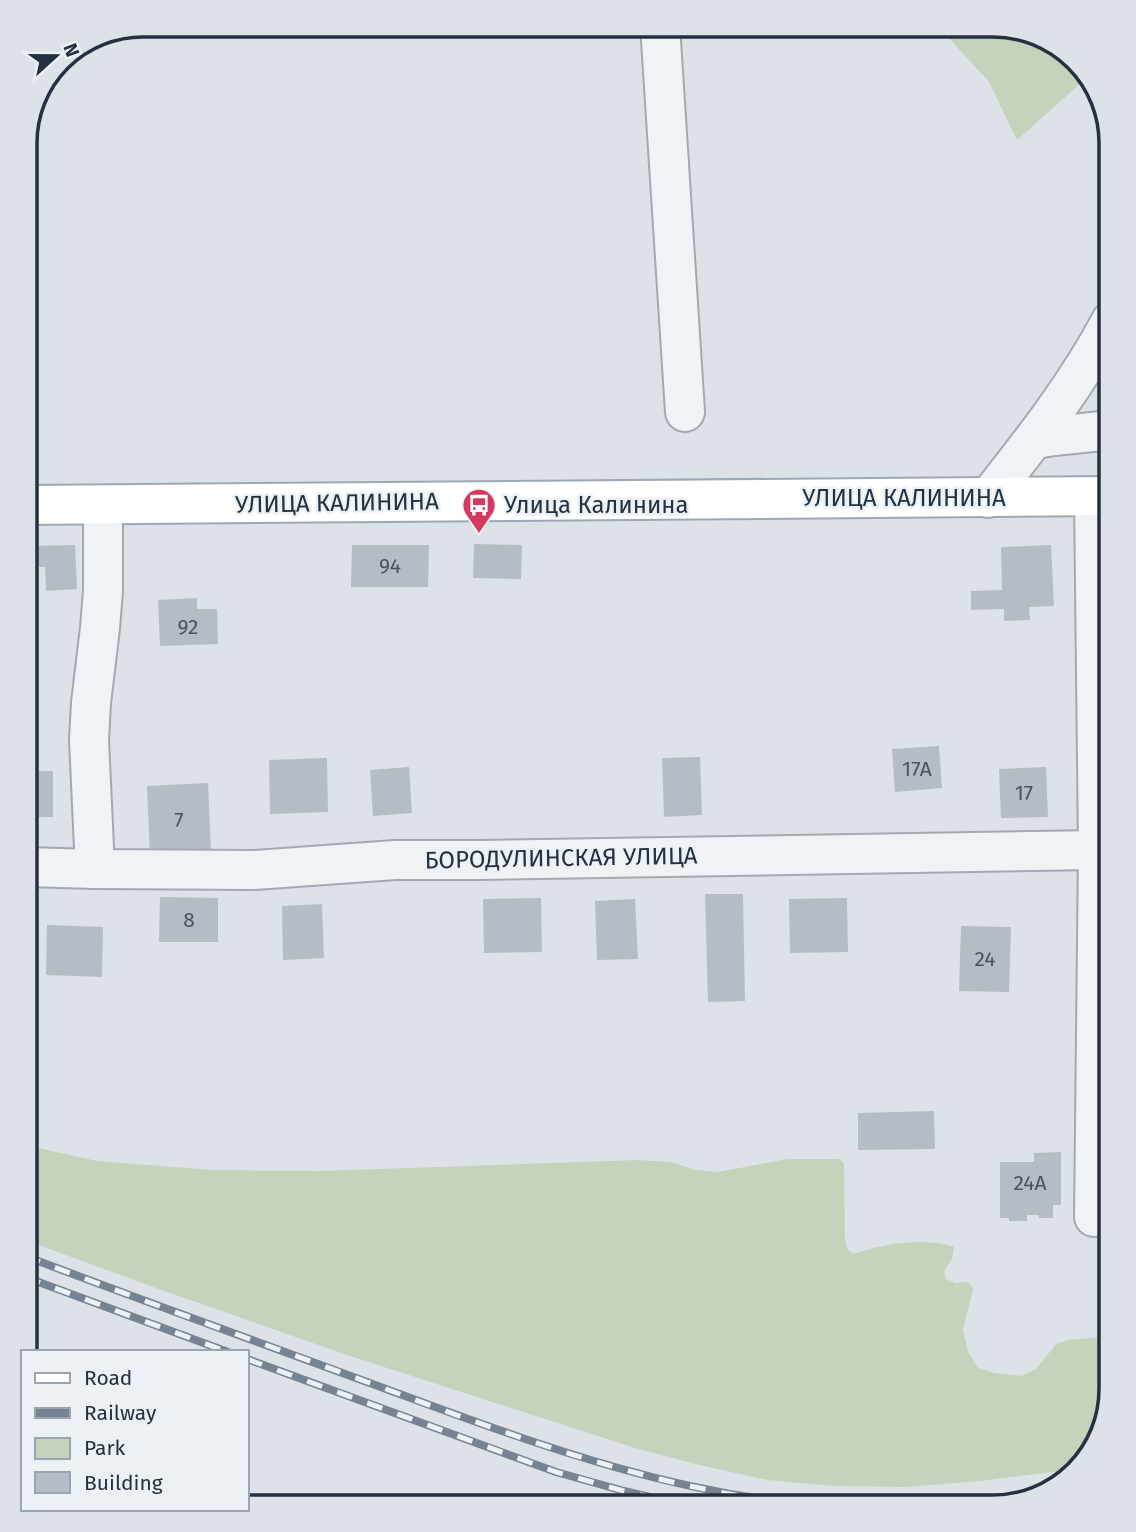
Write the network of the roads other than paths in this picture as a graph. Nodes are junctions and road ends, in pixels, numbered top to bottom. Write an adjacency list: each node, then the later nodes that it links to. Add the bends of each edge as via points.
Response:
1 (661, 37): 3 (street)
2 (1099, 342): 5 (street)
3 (685, 412)
4 (1099, 431): 5 (street)
5 (1035, 439): 7 (street)
6 (1099, 496): 7 (main road, УЛИЦА КАЛИНИНА)
7 (988, 498): 9 (main road, УЛИЦА КАЛИНИНА)
8 (37, 505): 9 (main road, УЛИЦА КАЛИНИНА)
9 (103, 505): 13 (street, via 103,591 89,740)
10 (1099, 779): 11 (street)
11 (1098, 850): 13 (street, БОРОДУЛИНСКАЯ УЛИЦА, via 395,860 254,870); 14 (street)
12 (37, 867): 13 (street, БОРОДУЛИНСКАЯ УЛИЦА)
13 (95, 869)
14 (1094, 1217)

